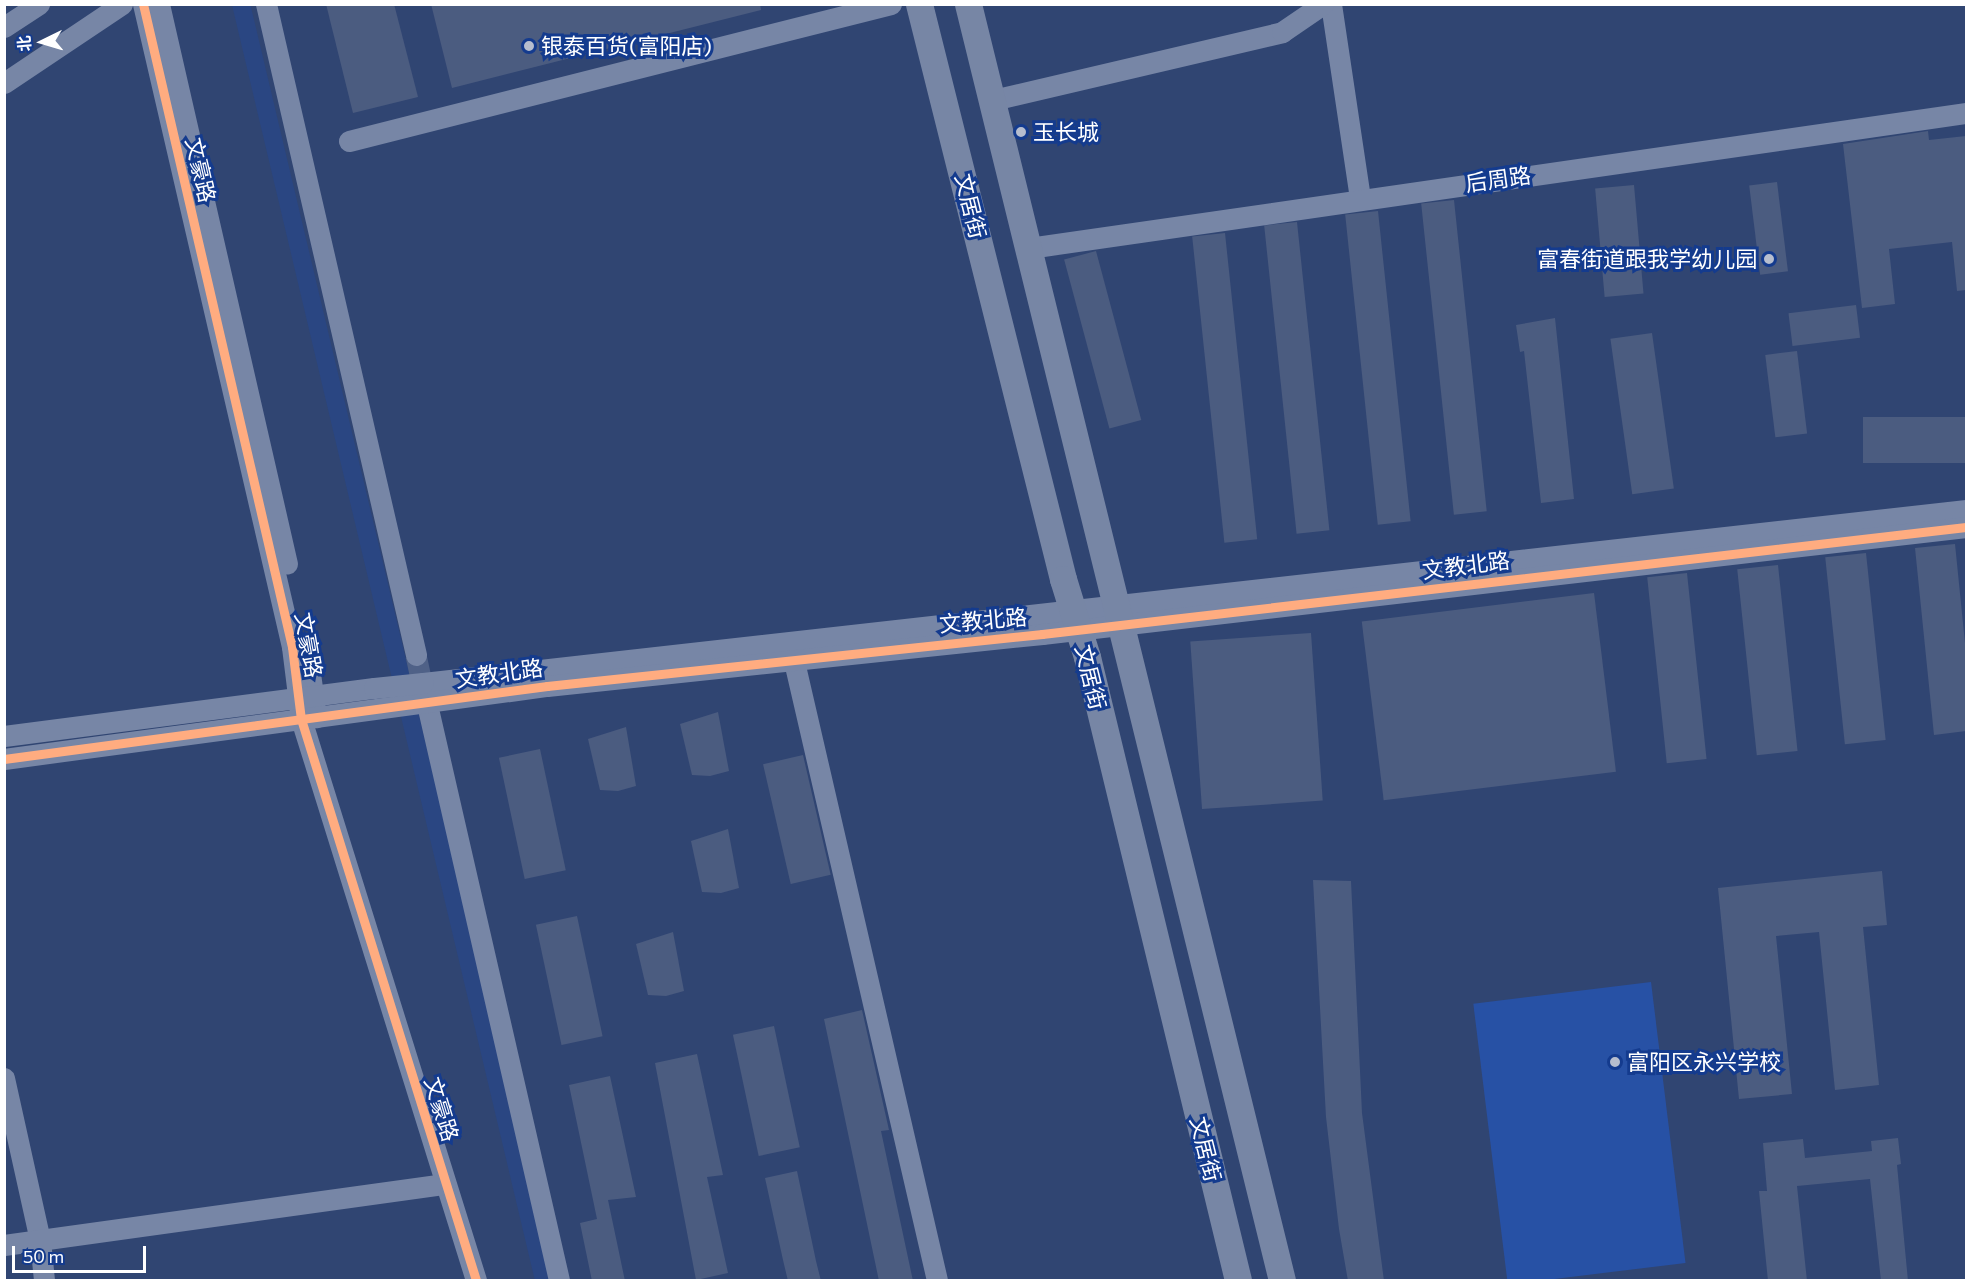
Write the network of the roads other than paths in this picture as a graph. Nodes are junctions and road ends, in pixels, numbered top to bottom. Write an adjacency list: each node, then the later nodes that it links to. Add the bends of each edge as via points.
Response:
1 (39, 4): 11 (street)
2 (122, 4): 12 (street)
3 (142, 4): 24 (street, 文豪路)
4 (159, 4): 24 (street, 文豪路, via 304,634)
5 (266, 4): 22 (street)
6 (891, 4): 15 (street)
7 (920, 4): 21 (main road, 文居街)
8 (968, 4): 13 (main road, 文居街)
9 (1323, 4): 13 (street, via 1282,32)
10 (1331, 4): 16 (street)
11 (4, 27)
12 (4, 83)
13 (993, 100): 17 (main road, 文居街)
14 (1966, 113): 16 (street, 后周路)
15 (349, 141)
16 (1360, 199): 17 (street, 后周路)
17 (1029, 248): 20 (main road, 文居街)
18 (1966, 510): 20 (street, 文教北路)
19 (1966, 528): 20 (street, 文教北路)
20 (1118, 615): 21 (street, 文教北路); 38 (main road, 文居街)
21 (1076, 619): 23 (street, 文教北路); 25 (street, 文教北路); 37 (main road, 文居街)
22 (416, 655)
23 (793, 657): 25 (street, 文教北路); 36 (street)
24 (306, 697): 25 (street, 文教北路, bridge, via 374,688); 26 (street, 文豪路); 27 (street, 文教北路)
25 (426, 699): 26 (street, 文教北路, via 377,710); 35 (street)
26 (308, 718): 28 (street, 文教北路); 30 (street, 文豪路)
27 (4, 736)
28 (4, 759)
29 (4, 1078): 31 (street)
30 (445, 1184): 31 (street); 34 (street, 文豪路)
31 (40, 1240): 32 (street); 33 (street)
32 (4, 1245)
33 (44, 1281)
34 (476, 1281)
35 (559, 1281)
36 (937, 1281)
37 (1238, 1281)
38 (1282, 1281)

